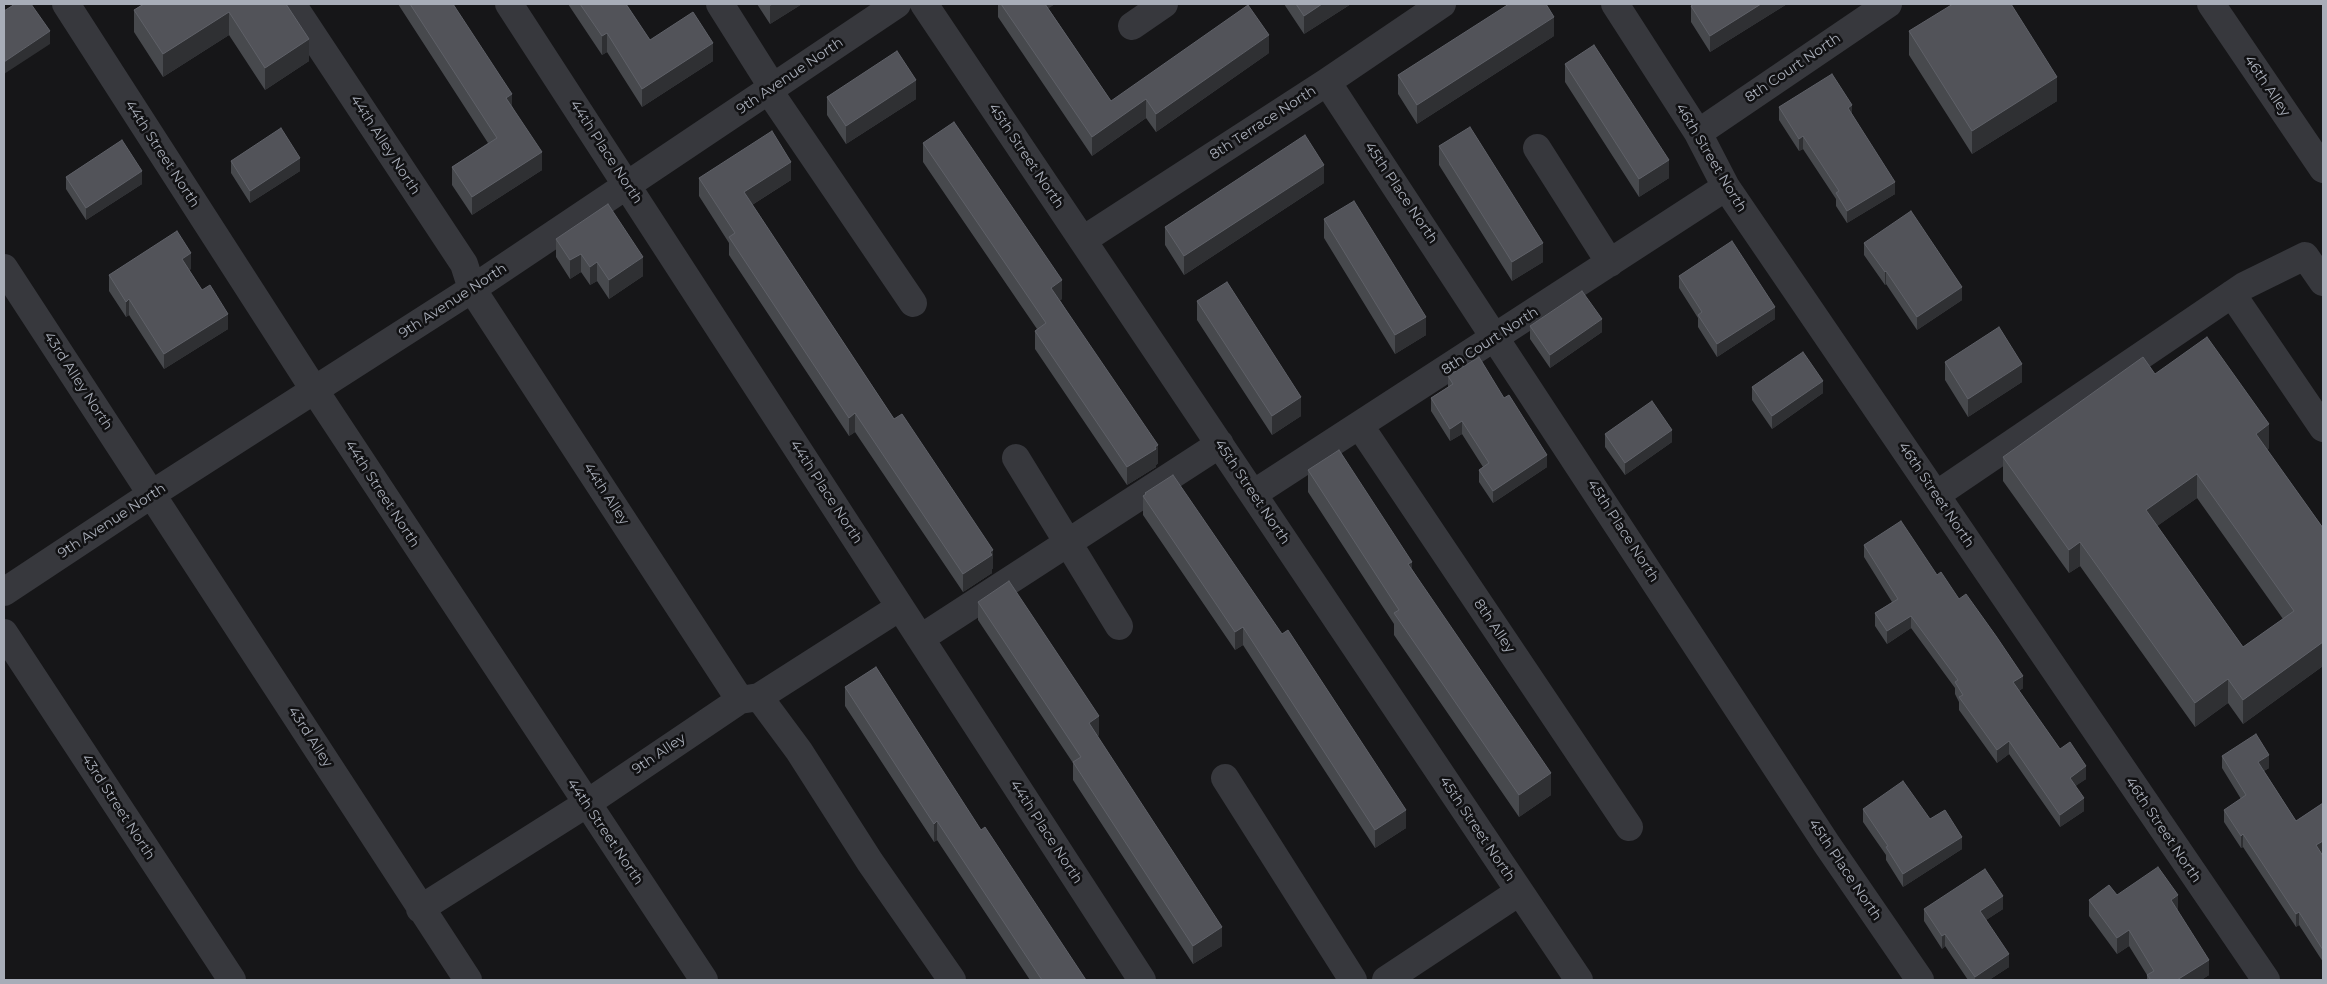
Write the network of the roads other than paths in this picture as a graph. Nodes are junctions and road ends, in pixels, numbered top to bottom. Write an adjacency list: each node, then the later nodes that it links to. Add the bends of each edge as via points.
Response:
1 (66, 4): 28 (street, 44th Street North)
2 (292, 4): 24 (street, 44th Alley North, via 464,264)
3 (509, 4): 18 (street, 44th Place North)
4 (720, 4): 14 (street)
5 (898, 4): 14 (street, 9th Avenue North)
6 (924, 4): 20 (street, 45th Street North)
7 (1164, 4): 12 (street)
8 (1442, 4): 13 (street, 8th Terrace North)
9 (1615, 4): 15 (street, 46th Street North)
10 (1888, 4): 15 (street, 8th Court North)
11 (2211, 4): 17 (street, 46th Alley)
12 (1132, 26)
13 (1327, 82): 20 (street, 8th Terrace North); 27 (street, 45th Place North)
14 (771, 89): 18 (street, 9th Avenue North); 26 (street)
15 (1698, 133): 19 (street, 46th Street North)
16 (1537, 148): 21 (street)
17 (2323, 169)
18 (628, 185): 24 (street, 9th Avenue North); 38 (street, 44th Place North)
19 (1726, 187): 21 (street, 8th Court North); 35 (street, 46th Street North)
20 (1083, 240): 31 (street, 45th Street North)
21 (1610, 263): 27 (street, 8th Court North)
22 (4, 268): 33 (street, 43rd Alley North)
23 (2323, 282): 25 (street, via 2305,256)
24 (472, 289): 28 (street, 9th Avenue North); 42 (street, 44th Alley)
25 (2232, 294): 30 (street); 35 (street)
26 (913, 303)
27 (1496, 337): 29 (street, 8th Court North); 56 (street, 45th Place North, via 1821,835)
28 (315, 391): 33 (street, 9th Avenue North); 44 (street, 44th Street North)
29 (1360, 426): 34 (street, 8th Court North); 45 (street, 8th Alley)
30 (2323, 428)
31 (1220, 444): 34 (street, 45th Street North); 36 (street)
32 (1016, 458): 36 (street)
33 (152, 494): 37 (street, 9th Avenue North); 47 (street, 43rd Alley)
34 (1254, 494): 46 (street, 45th Street North)
35 (1936, 495): 57 (street, 46th Street North)
36 (1068, 543): 39 (street); 41 (street)
37 (4, 592)
38 (900, 607): 41 (street, 44th Place North); 42 (street, 9th Alley)
39 (1119, 626)
40 (4, 633): 48 (street, 43rd Street North)
41 (921, 638): 52 (street, 44th Place North)
42 (750, 698): 44 (street, 9th Alley); 51 (street, 44th Alley, via 799,751 870,862)
43 (1225, 778): 53 (street)
44 (586, 804): 47 (street, 9th Alley); 50 (street, 44th Street North)
45 (1629, 827)
46 (1519, 892): 54 (street); 55 (street, 45th Street North)
47 (420, 909): 49 (street, 43rd Alley)
48 (232, 980)
49 (468, 980)
50 (704, 980)
51 (952, 980)
52 (1142, 980)
53 (1353, 980)
54 (1386, 980)
55 (1579, 980)
56 (1920, 980)
57 (2266, 980)

